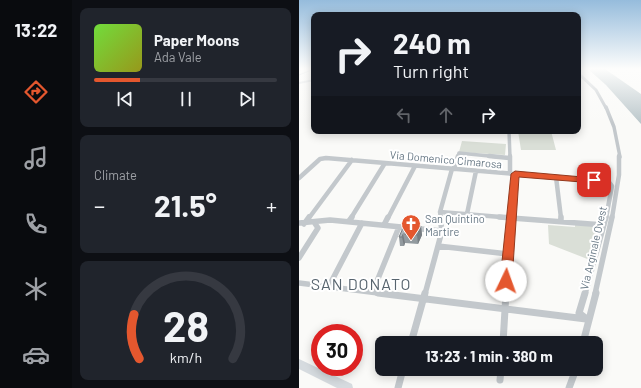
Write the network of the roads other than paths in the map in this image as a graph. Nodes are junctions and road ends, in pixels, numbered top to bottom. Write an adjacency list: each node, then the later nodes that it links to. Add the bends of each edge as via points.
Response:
1 (594, 87): 33 (street, Via Arginale Ovest, via 615,134 620,163 609,239)
2 (509, 134): 3 (street)
3 (509, 158): 7 (street, via 459,153); 9 (street)
4 (353, 160): 5 (street, Via Domenico Cimarosa); 12 (street, Via Domenico Cimarosa, via 320,159); 20 (street)
5 (385, 163): 6 (street, Via Domenico Cimarosa); 16 (street)
6 (415, 166): 7 (street, Via Domenico Cimarosa); 21 (street)
7 (453, 169): 8 (street, Via Domenico Cimarosa); 13 (street)
8 (476, 171): 9 (street, Via Domenico Cimarosa); 14 (street)
9 (510, 173): 10 (street, Via Domenico Cimarosa)
10 (515, 174): 11 (street, Via Domenico Cimarosa); 15 (street)
11 (556, 177): 17 (street); 22 (street, Via Domenico Cimarosa, via 611,183)
12 (299, 178)
13 (440, 212): 14 (street); 24 (street)
14 (466, 214): 15 (street)
15 (511, 217): 17 (street); 26 (street)
16 (349, 221): 18 (street); 19 (street)
17 (561, 221): 22 (street)
18 (314, 222): 20 (street); 27 (street, via 318,228)
19 (362, 223): 21 (street); 29 (street)
20 (301, 224)
21 (384, 225): 23 (street)
22 (604, 225): 33 (street, via 579,314)
23 (399, 226): 24 (street); 30 (street)
24 (442, 231): 25 (street)
25 (438, 246): 26 (street); 31 (street)
26 (508, 254): 32 (street)
27 (299, 258)
28 (299, 283): 29 (street)
29 (329, 286): 30 (street)
30 (373, 291): 31 (street)
31 (425, 298): 32 (street); 34 (street)
32 (505, 308): 33 (street); 35 (street)
33 (588, 320): 36 (street, Via Arginale Ovest)
34 (413, 336)
35 (503, 336)
36 (585, 336)
37 (299, 364): 42 (main road)
38 (401, 376): 43 (street)
39 (500, 376): 41 (street)
40 (573, 376): 44 (street)
41 (500, 380)
42 (348, 388)
43 (397, 388)
44 (569, 388)

